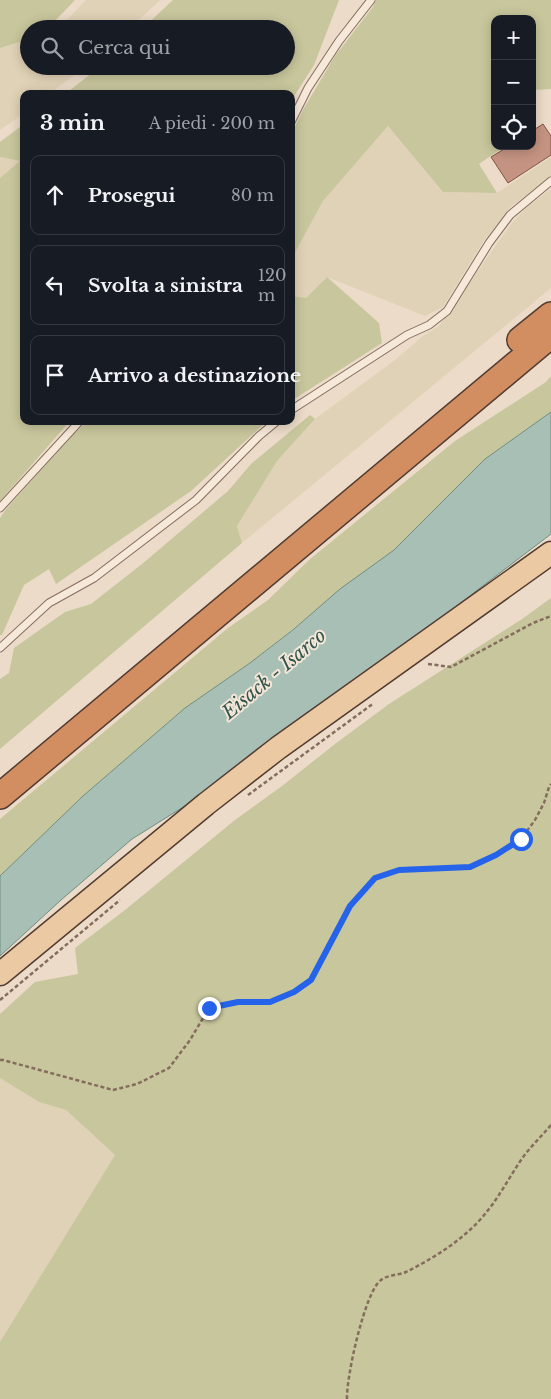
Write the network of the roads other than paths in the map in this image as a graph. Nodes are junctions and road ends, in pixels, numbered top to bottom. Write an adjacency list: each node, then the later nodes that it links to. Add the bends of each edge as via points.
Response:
1 (371, 0): 2 (lane, via 339,41)
2 (295, 114)
3 (551, 182): 6 (lane, via 510,215 489,242 447,311)
4 (551, 315): 12 (highway)
5 (551, 335): 13 (highway)
6 (295, 407)
7 (76, 425): 9 (lane)
8 (272, 425): 11 (lane, via 196,500 94,578 49,603)
9 (0, 508)
10 (551, 553): 14 (main road, via 278,748)
11 (0, 648)
12 (0, 775)
13 (0, 796)
14 (0, 974)

